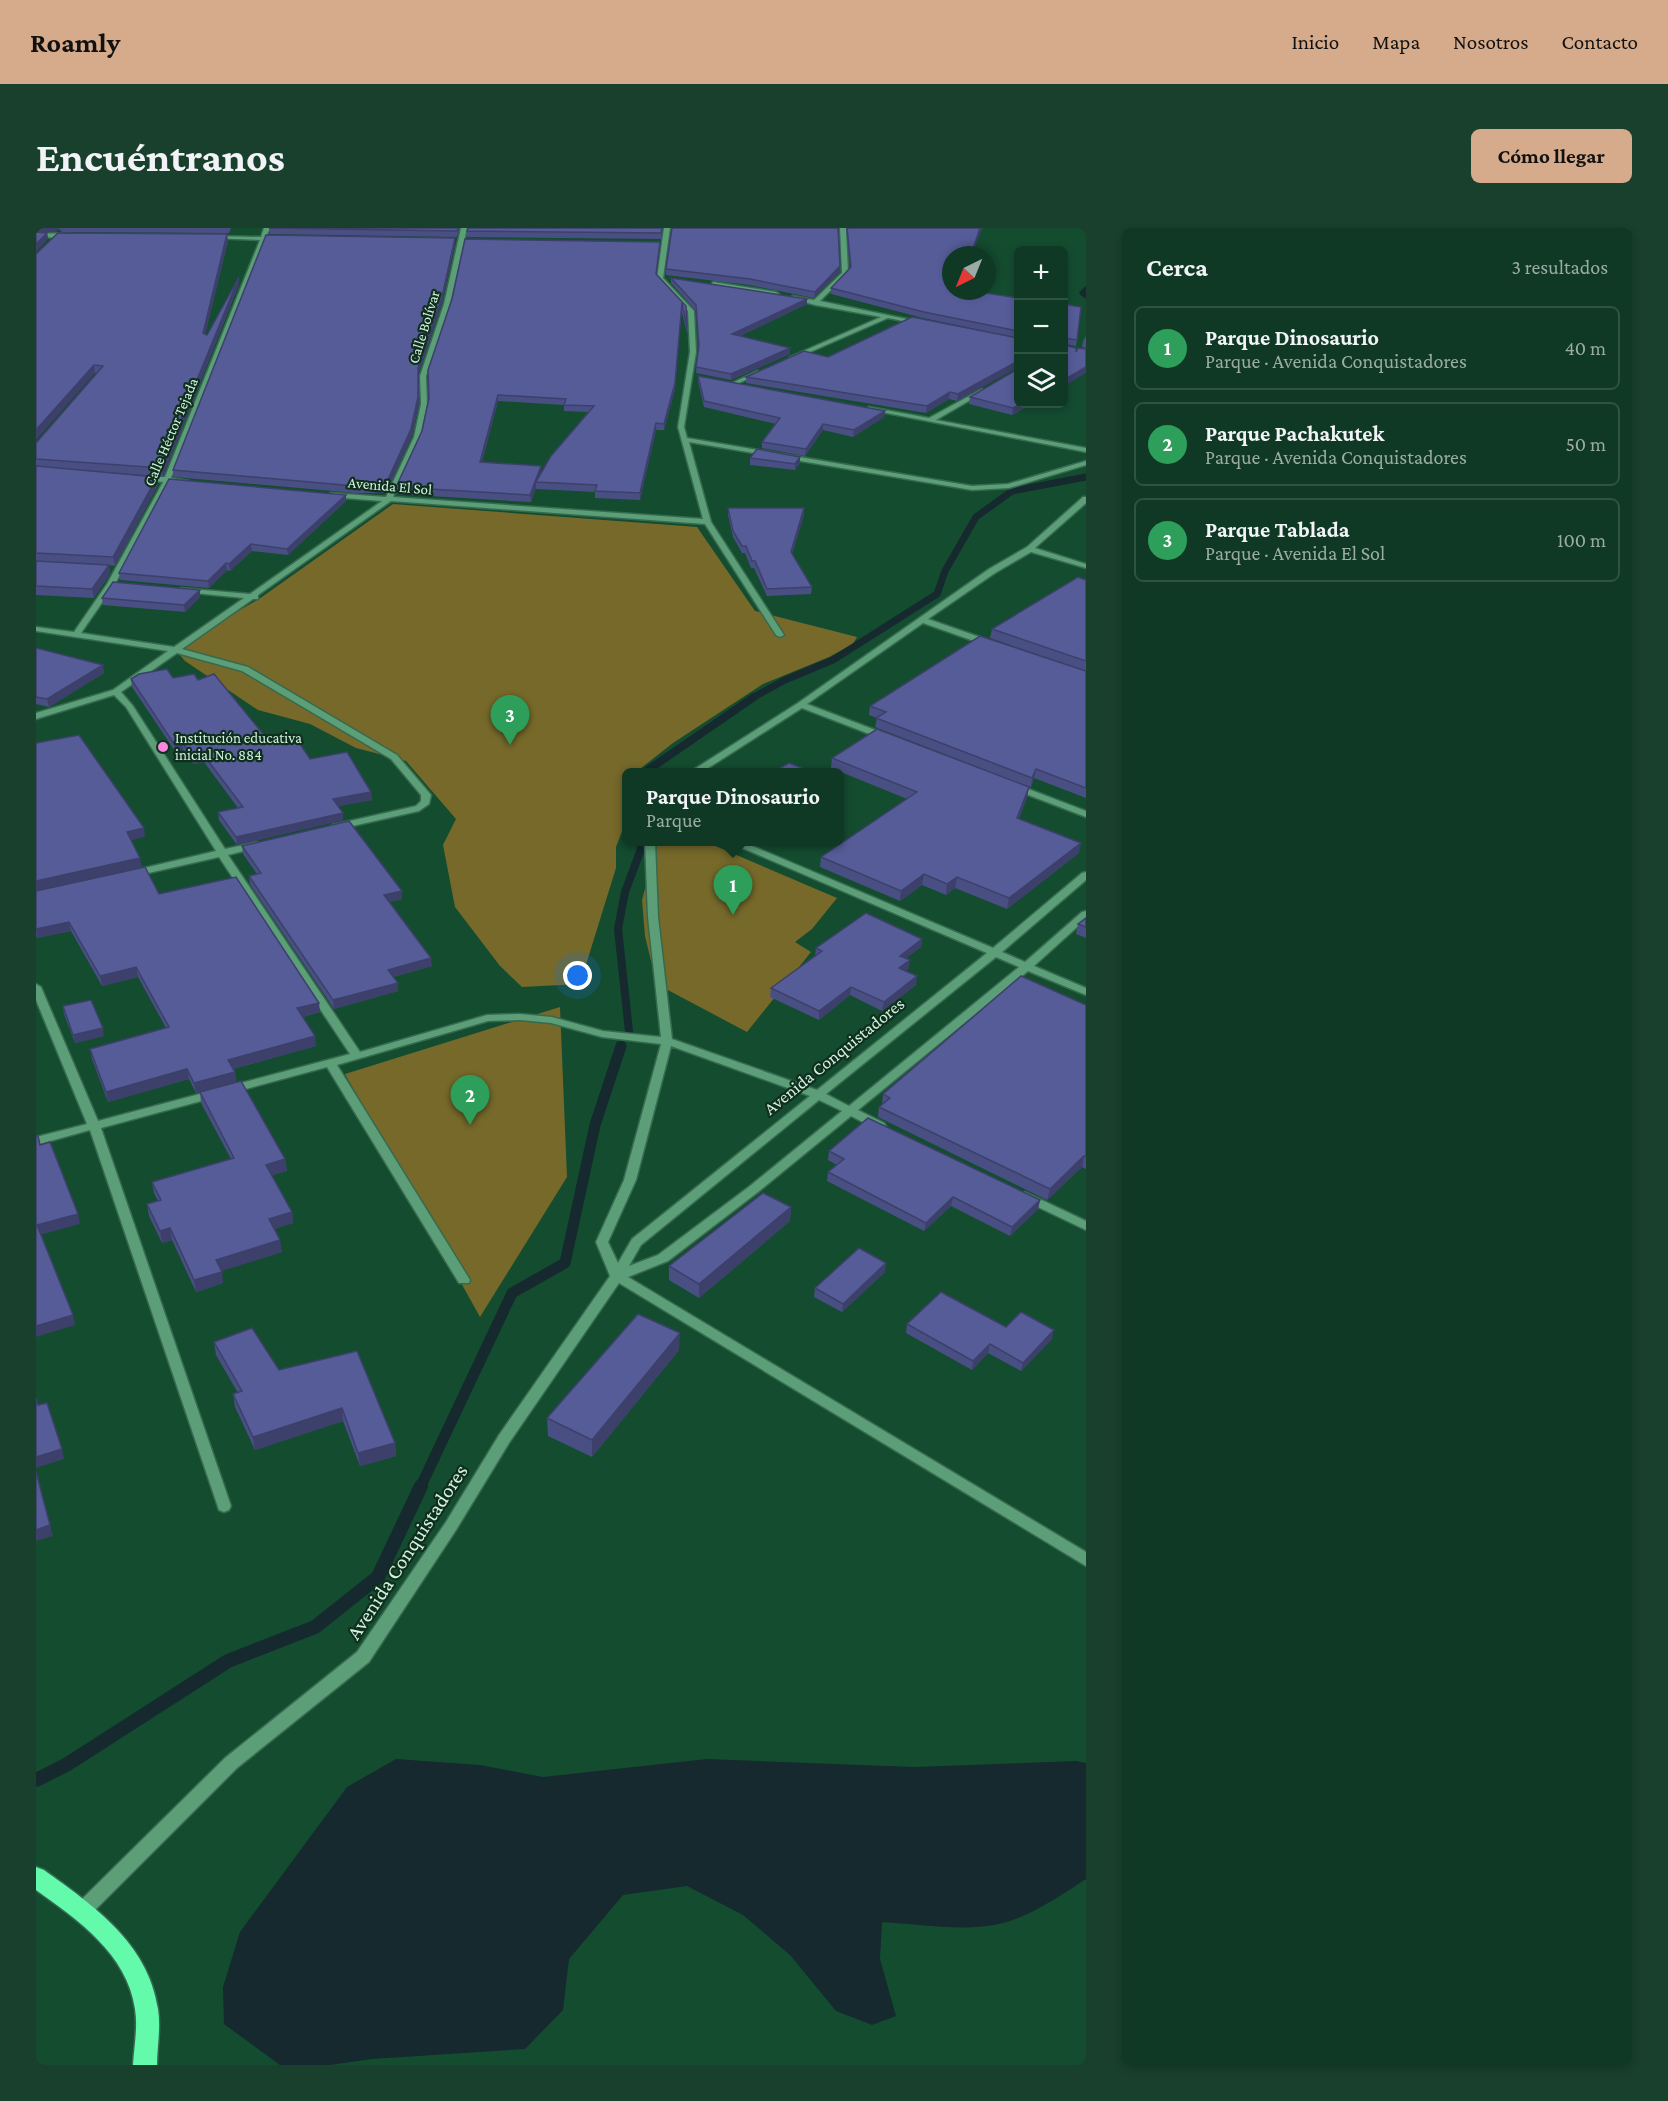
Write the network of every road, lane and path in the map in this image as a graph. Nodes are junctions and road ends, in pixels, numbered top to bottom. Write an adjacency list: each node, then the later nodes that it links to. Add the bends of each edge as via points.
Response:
1 (64, 228): 7 (street)
2 (267, 228): 10 (street, Calle Héctor Tejada)
3 (464, 228): 13 (street, Calle Bolívar)
4 (667, 228): 17 (street)
5 (843, 228): 21 (street, via 845,273)
6 (36, 236): 7 (street)
7 (56, 236): 8 (street); 15 (street)
8 (75, 236)
9 (208, 238): 10 (street)
10 (264, 238): 11 (street); 38 (street, Calle Héctor Tejada)
11 (287, 239)
12 (449, 240): 13 (street)
13 (461, 240): 14 (street); 42 (street, Calle Bolívar, via 447,304 423,376 424,404 417,437)
14 (473, 240)
15 (50, 243)
16 (651, 243): 17 (street)
17 (663, 243): 18 (street)
18 (660, 278): 19 (street); 26 (street, via 691,311 693,352)
19 (671, 279)
20 (705, 283): 21 (street)
21 (815, 303): 22 (street)
22 (887, 316): 23 (street); 24 (street)
23 (932, 325)
24 (782, 362)
25 (762, 371): 29 (street)
26 (687, 375): 27 (street); 34 (street, via 681,428)
27 (699, 378)
28 (722, 382): 29 (street)
29 (733, 384): 30 (street)
30 (745, 386)
31 (989, 387): 33 (street)
32 (861, 407): 33 (street)
33 (931, 420): 35 (street)
34 (686, 440): 36 (street, via 972,488 1010,486); 43 (street)
35 (1086, 450)
36 (1086, 463)
37 (131, 477): 38 (street)
38 (167, 480): 39 (street); 47 (street, Calle Héctor Tejada)
39 (190, 482)
40 (318, 494): 42 (street, Avenida El Sol)
41 (1086, 499): 44 (street)
42 (388, 500): 43 (street, Avenida El Sol); 49 (street)
43 (707, 522): 53 (street)
44 (1030, 549): 45 (street); 50 (street, via 992,571)
45 (1086, 566)
46 (106, 570): 47 (street)
47 (118, 570): 52 (street, Calle Héctor Tejada, via 116,584)
48 (174, 590): 49 (street)
49 (255, 597): 55 (street)
50 (925, 621): 54 (street); 57 (street)
51 (36, 629): 52 (street)
52 (76, 634): 55 (street)
53 (780, 635)
54 (998, 646)
55 (177, 650): 56 (street); 63 (street, via 245,669 394,757 426,795 426,802 419,808)
56 (116, 692): 58 (street); 67 (street, via 129,706)
57 (801, 705): 59 (street); 60 (street)
58 (39, 714)
59 (900, 743)
60 (702, 768)
61 (998, 780): 62 (street)
62 (1086, 814)
63 (323, 830)
64 (267, 843): 67 (street)
65 (650, 846): 75 (street, via 653,917)
66 (745, 846): 71 (street)
67 (222, 853): 69 (street); 76 (street)
68 (1086, 875): 71 (street, Avenida Conquistadores)
69 (117, 877)
70 (1086, 914): 72 (street)
71 (993, 954): 72 (street); 78 (street, Avenida Conquistadores)
72 (1026, 967): 74 (street); 79 (street)
73 (36, 987): 80 (street)
74 (1086, 992)
75 (667, 1041): 76 (street, via 602,1034 552,1020 487,1018); 78 (street); 85 (street, via 630,1180 602,1242)
76 (357, 1056): 77 (street)
77 (330, 1063): 80 (street); 86 (street)
78 (816, 1094): 79 (street); 85 (street, Avenida Conquistadores, via 636,1242)
79 (849, 1111): 81 (street); 85 (street, via 663,1258)
80 (94, 1125): 82 (street); 87 (street)
81 (892, 1132)
82 (36, 1141)
83 (1011, 1190): 84 (street)
84 (1086, 1226)
85 (617, 1276): 88 (street); 90 (street, Avenida Conquistadores, via 504,1439 363,1657 231,1763)
86 (464, 1280)
87 (224, 1506)
88 (1086, 1560)
89 (36, 1877): 90 (main road)
90 (83, 1910): 91 (main road, via 121,1946 146,2002)
91 (145, 2065)

